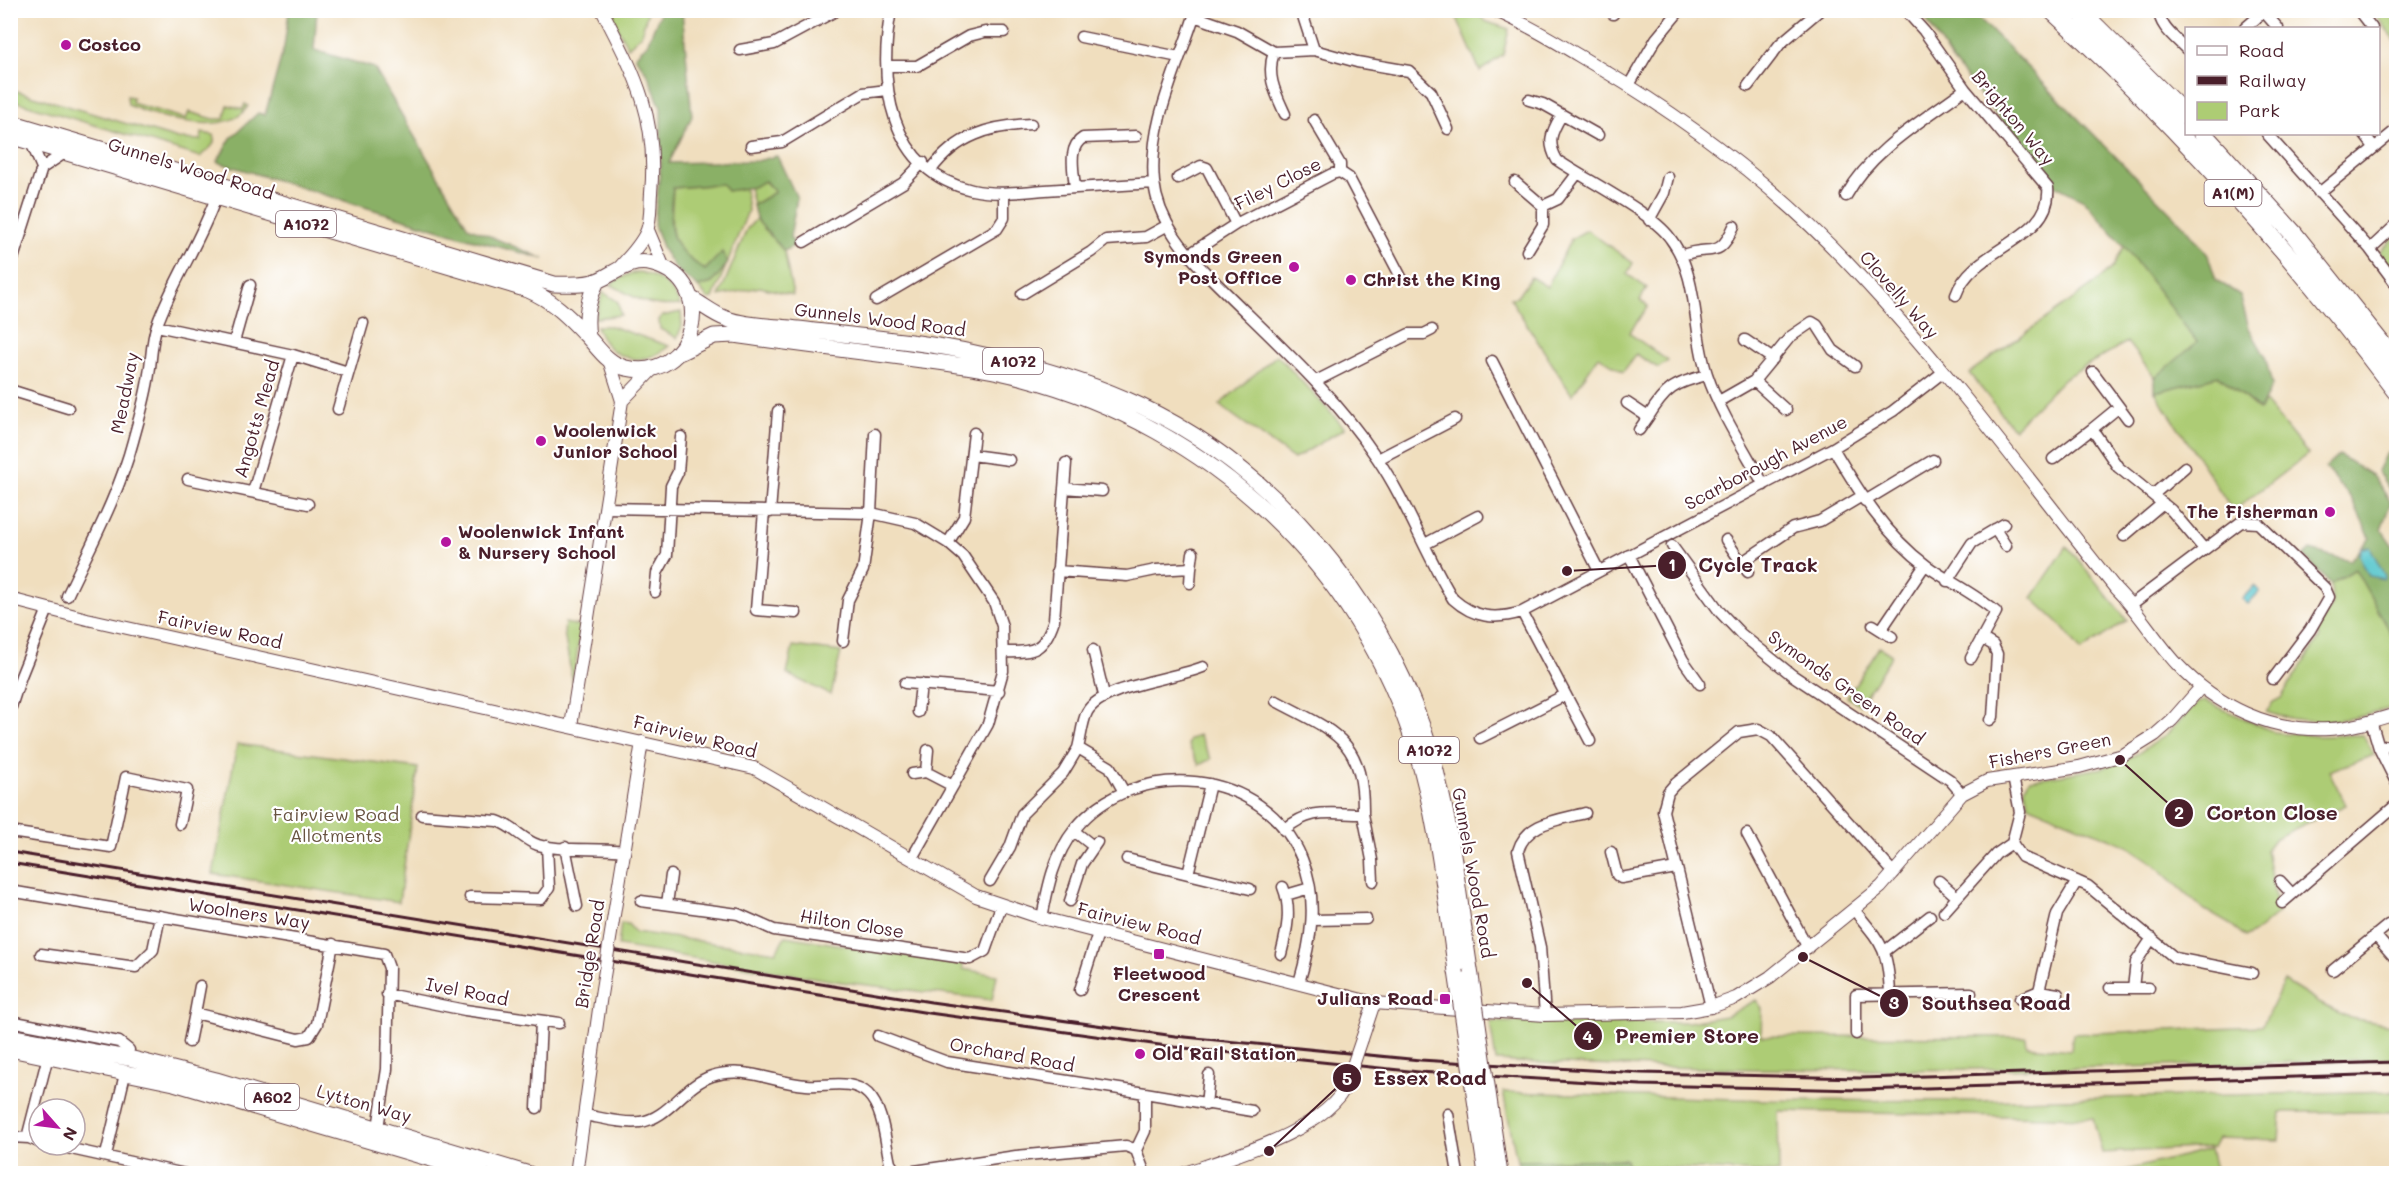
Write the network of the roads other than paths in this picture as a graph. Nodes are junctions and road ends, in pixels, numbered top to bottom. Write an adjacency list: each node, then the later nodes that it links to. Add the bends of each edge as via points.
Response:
1 (602, 10): 68 (street, via 638,81 649,120 653,156)
2 (837, 10): 21 (street, via 774,44)
3 (891, 10): 25 (street)
4 (1301, 10): 22 (street)
5 (1494, 10): 26 (street, Clovelly Way)
6 (1680, 10): 26 (street, via 1656,39)
7 (1820, 10): 27 (street, via 1780,45)
8 (1905, 10): 28 (street, Brighton Way)
9 (2052, 10): 106 (highway, A1(M), via 2132,86 2240,200)
10 (2079, 10): 32 (highway)
11 (2159, 10): 20 (street, via 2165,28)
12 (2358, 10): 17 (street)
13 (2265, 11): 15 (street); 16 (street)
14 (1195, 13): 23 (street); 24 (street, Scarborough Avenue)
15 (2246, 27)
16 (2277, 27)
17 (2371, 27)
18 (1004, 32): 25 (street, via 969,36 917,66)
19 (1081, 37): 24 (street)
20 (2185, 47)
21 (740, 50)
22 (1314, 50): 23 (street); 37 (street, via 1409,71 1431,92)
23 (1274, 52): 31 (street, via 1270,76)
24 (1179, 57): 56 (street, Scarborough Avenue, via 1154,149)
25 (887, 66): 29 (street)
26 (1629, 85): 101 (street, Clovelly Way, via 1722,150 1792,210 1857,272)
27 (1748, 86)
28 (1965, 89): 60 (street, via 1883,151); 82 (street, Brighton Way, via 2044,181 2048,201 2036,224 1979,262)
29 (887, 90): 46 (street, via 863,93 782,142); 49 (street, via 889,108 905,143)
30 (1529, 100): 33 (street)
31 (1285, 114)
32 (2185, 114)
33 (1561, 116): 39 (street); 52 (street, via 1550,143 1557,160)
34 (1314, 120): 51 (street, via 1340,164)
35 (10, 123): 78 (main road, Gunnels Wood Road / A1072, via 554,284)
36 (1031, 124): 49 (street, via 984,129)
37 (1448, 129)
38 (2397, 130): 47 (street)
39 (1598, 135)
40 (2204, 135): 96 (highway, A1(M), via 2294,233)
41 (2268, 135): 59 (street)
42 (2365, 135): 47 (street)
43 (10, 136): 45 (main road, Gunnels Wood Road / A1072)
44 (1136, 136): 57 (street, via 1077,141 1073,150)
45 (31, 142): 48 (main road, Gunnels Wood Road / A1072); 50 (street)
46 (751, 146)
47 (2374, 147): 59 (street)
48 (66, 152): 50 (street); 61 (main road, Gunnels Wood Road / A1072)
49 (927, 166): 58 (street, via 970,189); 69 (street)
50 (42, 168): 75 (street)
51 (1340, 172): 64 (street, Filey Close); 77 (street, Filey Close, via 1348,178)
52 (1577, 174): 62 (street, via 1558,199); 63 (street)
53 (1668, 177): 63 (street)
54 (1178, 178): 64 (street, via 1201,166 1207,168)
55 (1515, 182): 62 (street)
56 (1154, 183): 57 (street); 65 (street, Scarborough Avenue)
57 (1075, 188): 58 (street)
58 (1004, 193): 84 (street, via 1004,219 997,229)
59 (2319, 193): 70 (street)
60 (1846, 196)
61 (216, 197): 86 (street, Meadway); 88 (main road, Gunnels Wood Road / A1072, via 528,290 555,304)
62 (1543, 206): 71 (street, via 1543,225)
63 (1649, 220): 73 (street, via 1670,238)
64 (1236, 224): 72 (street, Filey Close)
65 (1167, 225): 72 (street, Scarborough Avenue); 81 (street, via 1146,237 1106,240)
66 (2397, 225): 70 (street)
67 (1734, 226): 73 (street, via 1713,252 1696,250)
68 (648, 230): 74 (street); 76 (street)
69 (804, 242)
70 (2370, 249): 79 (street)
71 (1527, 251)
72 (1188, 255): 103 (street, Scarborough Avenue)
73 (1682, 256): 102 (street, via 1692,288)
74 (620, 267): 76 (main road, Gunnels Wood Road / A1072, via 638,263); 78 (main road, Gunnels Wood Road / A1072)
75 (10, 268)
76 (664, 268): 83 (main road, Gunnels Wood Road / A1072)
77 (1402, 279)
78 (597, 281): 88 (main road, via 585,319)
79 (2397, 284)
80 (250, 285): 90 (street)
81 (1022, 294)
82 (1956, 295)
83 (692, 299): 91 (main road, via 691,334); 260 (main road, Gunnels Wood Road / A1072, via 727,319 971,352 1035,366 1091,385 1144,407 1218,452 1296,520 1322,548 1384,640 1424,731 1447,826)
84 (876, 300)
85 (363, 323): 99 (street)
86 (157, 326): 90 (street, Angotts Mead); 161 (street, Meadway, via 133,443)
87 (1432, 330): 103 (street, via 1409,334)
88 (588, 337): 94 (main road, Gunnels Wood Road / A1072)
89 (1745, 340): 93 (street)
90 (234, 342): 92 (street, Angotts Mead)
91 (681, 352): 98 (main road, Gunnels Wood Road / A1072); 260 (main road, Gunnels Wood Road / A1072, via 714,336 734,335 1023,377 1076,393 1153,427 1210,465 1304,549 1367,635 1405,718 1430,804)
92 (293, 355): 99 (street, Angotts Mead); 135 (street, Angotts Mead)
93 (1773, 358): 97 (street, via 1790,337 1812,322 1833,350); 104 (street)
94 (609, 360): 98 (main road, Gunnels Wood Road / A1072, via 622,368); 107 (street)
95 (1492, 361): 157 (street)
96 (2397, 362)
97 (1856, 366)
98 (653, 369): 107 (street)
99 (348, 372): 112 (street)
100 (2093, 372): 110 (street)
101 (1942, 373): 123 (street, Scarborough Avenue); 163 (street, Clovelly Way)
102 (1707, 375): 108 (street); 115 (street, via 1666,390)
103 (1316, 381): 125 (street, Scarborough Avenue)
104 (1754, 381): 108 (street); 113 (street)
105 (10, 390): 111 (street)
106 (2397, 391)
107 (622, 401): 140 (street)
108 (1719, 402): 132 (street)
109 (1627, 403): 115 (street)
110 (2119, 407): 117 (street); 118 (street)
111 (68, 408)
112 (338, 409)
113 (1786, 410)
114 (778, 411): 142 (street)
115 (1648, 417): 119 (street)
116 (1455, 419): 125 (street)
117 (2128, 419)
118 (2092, 429): 126 (street); 136 (street, via 2118,467)
119 (1639, 430)
120 (974, 433): 124 (street)
121 (875, 434): 143 (street)
122 (681, 437): 141 (street)
123 (1833, 448): 132 (street, Scarborough Avenue); 137 (street)
124 (972, 455): 127 (street); 147 (street, via 964,517)
125 (1378, 459): 148 (street, Scarborough Avenue)
126 (2053, 459)
127 (1009, 460)
128 (1933, 460): 137 (street)
129 (1066, 463): 133 (street)
130 (2185, 467): 136 (street)
131 (188, 479): 135 (street, Angotts Mead)
132 (1764, 484): 153 (street, Scarborough Avenue)
133 (1064, 488): 134 (street); 156 (street)
134 (1102, 491)
135 (253, 492): 139 (street, Angotts Mead)
136 (2154, 494): 138 (street)
137 (1864, 499): 146 (street, via 1820,522 1792,528 1744,567); 154 (street, via 1891,535)
138 (2163, 503): 145 (street); 151 (street)
139 (308, 504)
140 (605, 508): 141 (street); 188 (street)
141 (669, 510): 142 (street); 160 (street, via 667,555 657,573)
142 (767, 511): 143 (street); 166 (street, via 756,610)
143 (871, 513): 147 (street, via 915,523); 169 (street, via 863,570 848,600)
144 (1478, 516): 148 (street)
145 (2124, 537)
146 (1726, 540)
147 (948, 543): 171 (street, via 979,576 994,602 1002,626)
148 (1425, 544): 165 (street, Scarborough Avenue, via 1446,588 1461,606 1488,618)
149 (1672, 546): 203 (street, Symonds Green Road, via 1741,634 1792,675 1950,780)
150 (2006, 546): 158 (street, via 1999,527 1972,543)
151 (2204, 549): 163 (street); 174 (street, via 2241,522 2252,521 2262,526 2328,592 2315,622)
152 (1193, 554): 155 (street)
153 (1629, 555): 157 (street, Scarborough Avenue); 177 (street, via 1683,660)
154 (1925, 565): 158 (street); 167 (street, via 1877,628)
155 (1191, 568): 156 (street, via 1127,576); 159 (street)
156 (1057, 571): 171 (street, via 1054,620 1048,640 1037,649)
157 (1599, 571): 165 (street, Scarborough Avenue)
158 (1947, 581): 168 (street, via 1996,612)
159 (1190, 583)
160 (655, 592)
161 (68, 596)
162 (10, 598): 164 (street, Fairview Road)
163 (2132, 604): 178 (street, Clovelly Way, via 2177,664)
164 (48, 609): 183 (street); 188 (street, Fairview Road)
165 (1522, 612): 181 (street)
166 (796, 613)
167 (1892, 637)
168 (1983, 639): 172 (street); 186 (street, via 1993,645 1997,654)
169 (843, 641)
170 (1093, 650): 180 (street)
171 (1004, 652): 179 (street)
172 (1971, 658)
173 (1203, 667): 180 (street)
174 (2273, 679)
175 (905, 683): 176 (street)
176 (921, 684): 179 (street); 184 (street)
177 (1700, 684)
178 (2201, 687): 187 (street, via 2246,714 2275,723 2330,729); 198 (street, Fishers Green, via 2155,735 2123,755 2079,767)
179 (999, 691): 201 (street, via 988,724)
180 (1104, 695): 193 (street, via 1087,711)
181 (1565, 695): 189 (street); 190 (street)
182 (1275, 701): 206 (street, via 1331,729 1346,744 1361,773)
183 (10, 710)
184 (918, 712)
185 (2397, 714): 187 (street)
186 (1990, 720)
187 (2371, 721): 194 (street)
188 (572, 726): 191 (street, Fairview Road)
189 (1480, 738)
190 (1590, 741)
191 (642, 742): 216 (street, Bridge Road); 218 (street, Fairview Road, via 754,768)
192 (2397, 743): 194 (street)
193 (1078, 748): 202 (street, via 1107,764); 224 (street, via 1063,773 1022,814 1010,847)
194 (2379, 748): 199 (street)
195 (928, 750): 196 (street)
196 (926, 772): 197 (street); 201 (street)
197 (912, 774)
198 (2013, 777): 203 (street, Fishers Green, via 1987,781); 213 (street, via 2020,812)
199 (2397, 782)
200 (1210, 784): 202 (street, via 1176,779); 209 (street, via 1244,795); 222 (street)
201 (952, 786): 218 (street)
202 (1124, 792): 210 (street, via 1097,808)
203 (1962, 794): 221 (street, Fairview Road)
204 (2397, 805): 232 (street)
205 (1585, 813): 276 (street, via 1528,831 1518,851 1540,946)
206 (1363, 814): 209 (street, via 1310,814); 225 (street)
207 (422, 815): 214 (street, via 497,821 532,842)
208 (180, 824): 211 (street, via 187,790 126,777 111,848)
209 (1284, 830): 229 (street, via 1301,856)
210 (1074, 831): 236 (street, via 1095,844 1082,864); 245 (street, via 1052,872)
211 (10, 832)
212 (1747, 834): 253 (street)
213 (2012, 843): 227 (street, via 2022,857); 234 (street, via 1996,854)
214 (547, 846): 215 (street); 233 (street, via 549,888 541,899)
215 (565, 847): 216 (street); 239 (street)
216 (624, 851): 295 (street, Bridge Road, bridge)
217 (1611, 852): 220 (street, via 1621,878)
218 (912, 858): 240 (street, Fairview Road)
219 (1126, 859): 222 (street)
220 (1676, 868): 221 (street, via 1663,811 1668,792 1739,732 1750,728 1771,736); 274 (street)
221 (1894, 873): 241 (street, Fairview Road)
222 (1188, 874): 230 (street)
223 (670, 875): 238 (street)
224 (990, 881)
225 (1373, 881)
226 (1939, 881): 234 (street)
227 (2077, 881): 251 (street); 267 (street, via 2057,914)
228 (2280, 881): 232 (street)
229 (1310, 888): 247 (street); 256 (street, via 1285,891 1288,925)
230 (1250, 889)
231 (10, 891): 243 (street, Woolners Way)
232 (2292, 894): 237 (street)
233 (470, 897)
234 (1957, 897): 242 (street)
235 (641, 901): 238 (street, Hilton Close)
236 (1070, 901)
237 (2282, 903)
238 (667, 904): 240 (street, Hilton Close, via 738,914 774,930 970,959 985,951)
239 (577, 906)
240 (1000, 906): 245 (street, Fairview Road)
241 (1855, 911): 253 (street, Fairview Road); 254 (street)
242 (1944, 912)
243 (160, 916): 252 (street, Woolners Way); 255 (street, Woolners Way, via 153,950 136,967)
244 (1930, 916): 254 (street)
245 (1042, 918): 249 (street, Fairview Road)
246 (1366, 919): 247 (street)
247 (1313, 920): 261 (street)
248 (2388, 925): 250 (street)
249 (1098, 933): 261 (street, Fairview Road); 266 (street)
250 (2375, 935): 257 (street); 258 (street)
251 (2151, 938): 259 (street, via 2175,958); 264 (street, via 2136,962)
252 (333, 944): 268 (street, Woolners Way, via 384,954); 275 (street, Woolners Way, via 317,1024 306,1038)
253 (1808, 948): 274 (street, Fairview Road, via 1755,987)
254 (1885, 951): 270 (street)
255 (41, 954)
256 (1281, 954)
257 (2397, 959)
258 (2333, 970)
259 (2252, 973)
260 (1464, 974): 312 (main road, Gunnels Wood Road / A1072, bridge); 313 (main road, Gunnels Wood Road / A1072, bridge)
261 (1299, 983): 273 (street, Fairview Road)
262 (200, 986): 275 (street)
263 (2110, 988): 264 (street)
264 (2133, 988): 265 (street)
265 (2149, 988)
266 (1080, 990)
267 (2039, 991): 271 (street); 272 (street)
268 (387, 993): 278 (street, Ivel Road); 296 (street, via 387,1069)
269 (1971, 993): 270 (street)
270 (1890, 994): 280 (street, via 1856,994)
271 (2058, 994)
272 (2020, 999)
273 (1374, 1003): 276 (street, Fairview Road); 302 (street, bridge, via 1347,1083 1337,1100 1305,1124)
274 (1711, 1007): 276 (street, Fairview Road, via 1659,1014)
275 (195, 1012): 283 (street)
276 (1545, 1015)
277 (10, 1021): 285 (street, via 119,1042)
278 (541, 1021): 279 (street, Ivel Road); 292 (street)
279 (559, 1023)
280 (1856, 1035)
281 (10, 1036): 296 (main road, Lytton Way / A602, via 133,1059)
282 (878, 1036): 289 (street, Orchard Road, via 947,1062)
283 (189, 1042)
284 (10, 1049): 286 (main road, Lytton Way / A602)
285 (129, 1050)
286 (48, 1056): 290 (street); 305 (main road, Lytton Way / A602, via 174,1083)
287 (125, 1074): 301 (street)
288 (1209, 1075): 291 (street)
289 (1144, 1093): 291 (street, Orchard Road); 299 (street, via 1145,1131)
290 (37, 1097)
291 (1206, 1105): 293 (street, Orchard Road)
292 (537, 1108)
293 (1252, 1111)
294 (1448, 1114): 311 (street)
295 (585, 1115): 303 (street, via 629,1122 646,1120 664,1112 697,1083 726,1072 751,1072 807,1085 846,1084 858,1087 874,1102); 307 (street, Bridge Road)
296 (378, 1128): 306 (main road, Lytton Way / A602)
297 (10, 1137): 298 (street)
298 (27, 1139)
299 (1136, 1150): 303 (street, via 1126,1146); 308 (street)
300 (87, 1151): 301 (street)
301 (106, 1155): 304 (street)
302 (1219, 1161): 309 (street); 310 (street)
303 (891, 1171)
304 (185, 1173)
305 (482, 1173)
306 (529, 1173)
307 (576, 1173)
308 (1145, 1173)
309 (1182, 1173)
310 (1224, 1173)
311 (1458, 1173)
312 (1486, 1173)
313 (1500, 1173)

